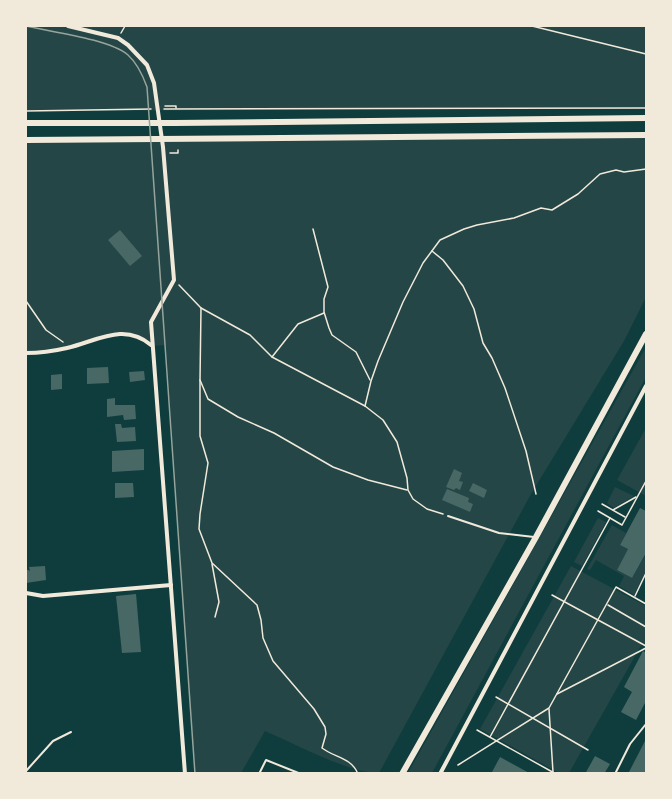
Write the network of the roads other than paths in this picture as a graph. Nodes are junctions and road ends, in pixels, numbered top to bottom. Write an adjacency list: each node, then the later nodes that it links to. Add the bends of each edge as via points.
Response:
1 (68, 26): 7 (street, via 118,38 147,65 154,84 174,280 150,322)
2 (646, 118): 3 (main road)
3 (26, 123)
4 (646, 135): 5 (main road)
5 (26, 140)
6 (646, 334): 11 (main road)
7 (152, 346): 8 (street, via 138,335 127,334); 12 (street)
8 (26, 353)
9 (646, 386): 21 (street)
10 (448, 516): 11 (lane, via 499,533)
11 (536, 537): 20 (main road)
12 (171, 585): 13 (street, via 43,596); 17 (street)
13 (26, 593)
14 (646, 724): 22 (lane, via 630,744)
15 (70, 732): 16 (lane, via 53,741)
16 (26, 771)
17 (185, 774)
18 (259, 774): 19 (lane, via 266,760)
19 (301, 774)
20 (402, 774)
21 (440, 774)
22 (615, 774)

